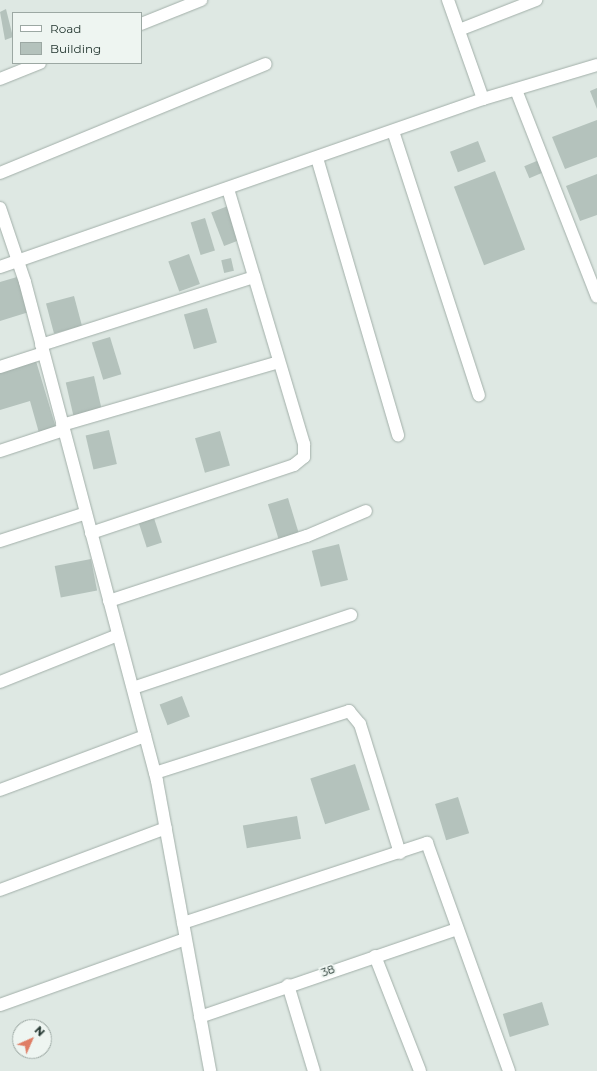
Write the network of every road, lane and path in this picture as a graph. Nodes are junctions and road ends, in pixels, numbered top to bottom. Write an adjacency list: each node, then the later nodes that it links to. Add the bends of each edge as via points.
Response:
1 (201, 0): 4 (street)
2 (448, 0): 5 (street)
3 (536, 0): 5 (street)
4 (142, 24)
5 (459, 30): 11 (street)
6 (38, 64): 9 (street)
7 (266, 64): 14 (street)
8 (597, 65): 10 (street)
9 (0, 79)
10 (516, 90): 11 (street); 20 (street)
11 (483, 99): 12 (street)
12 (393, 131): 13 (street); 24 (street)
13 (317, 158): 15 (street); 26 (street)
14 (0, 173)
15 (228, 189): 17 (street); 19 (street)
16 (0, 208): 17 (street)
17 (17, 262): 18 (street); 21 (street)
18 (0, 267)
19 (254, 277): 21 (street); 22 (street)
20 (597, 297)
21 (42, 349): 23 (street); 25 (street)
22 (279, 362): 25 (street); 30 (street, via 304,444 304,457 294,465)
23 (0, 367)
24 (479, 395)
25 (63, 428): 27 (street); 29 (street)
26 (398, 434)
27 (0, 451)
28 (366, 511): 32 (street, via 307,536)
29 (86, 513): 30 (street); 31 (street)
30 (91, 533): 32 (street)
31 (0, 541)
32 (109, 601): 34 (street)
33 (351, 615): 36 (street)
34 (118, 635): 35 (street); 36 (street)
35 (0, 682)
36 (133, 688): 37 (street)
37 (145, 736): 38 (street); 39 (street)
38 (155, 773): 40 (street); 41 (street, via 349,711 360,724)
39 (0, 790)
40 (166, 828): 42 (street); 43 (street)
41 (400, 853): 43 (street); 44 (street, via 427,843)
42 (0, 890)
43 (183, 923): 45 (street)
44 (457, 929): 46 (street, 38); 53 (street)
45 (186, 938): 48 (street); 49 (street)
46 (375, 956): 47 (street, 38); 52 (street)
47 (288, 985): 49 (street, 38); 51 (street)
48 (0, 1005)
49 (200, 1017): 50 (street)
50 (210, 1071)
51 (314, 1071)
52 (420, 1071)
53 (509, 1071)

